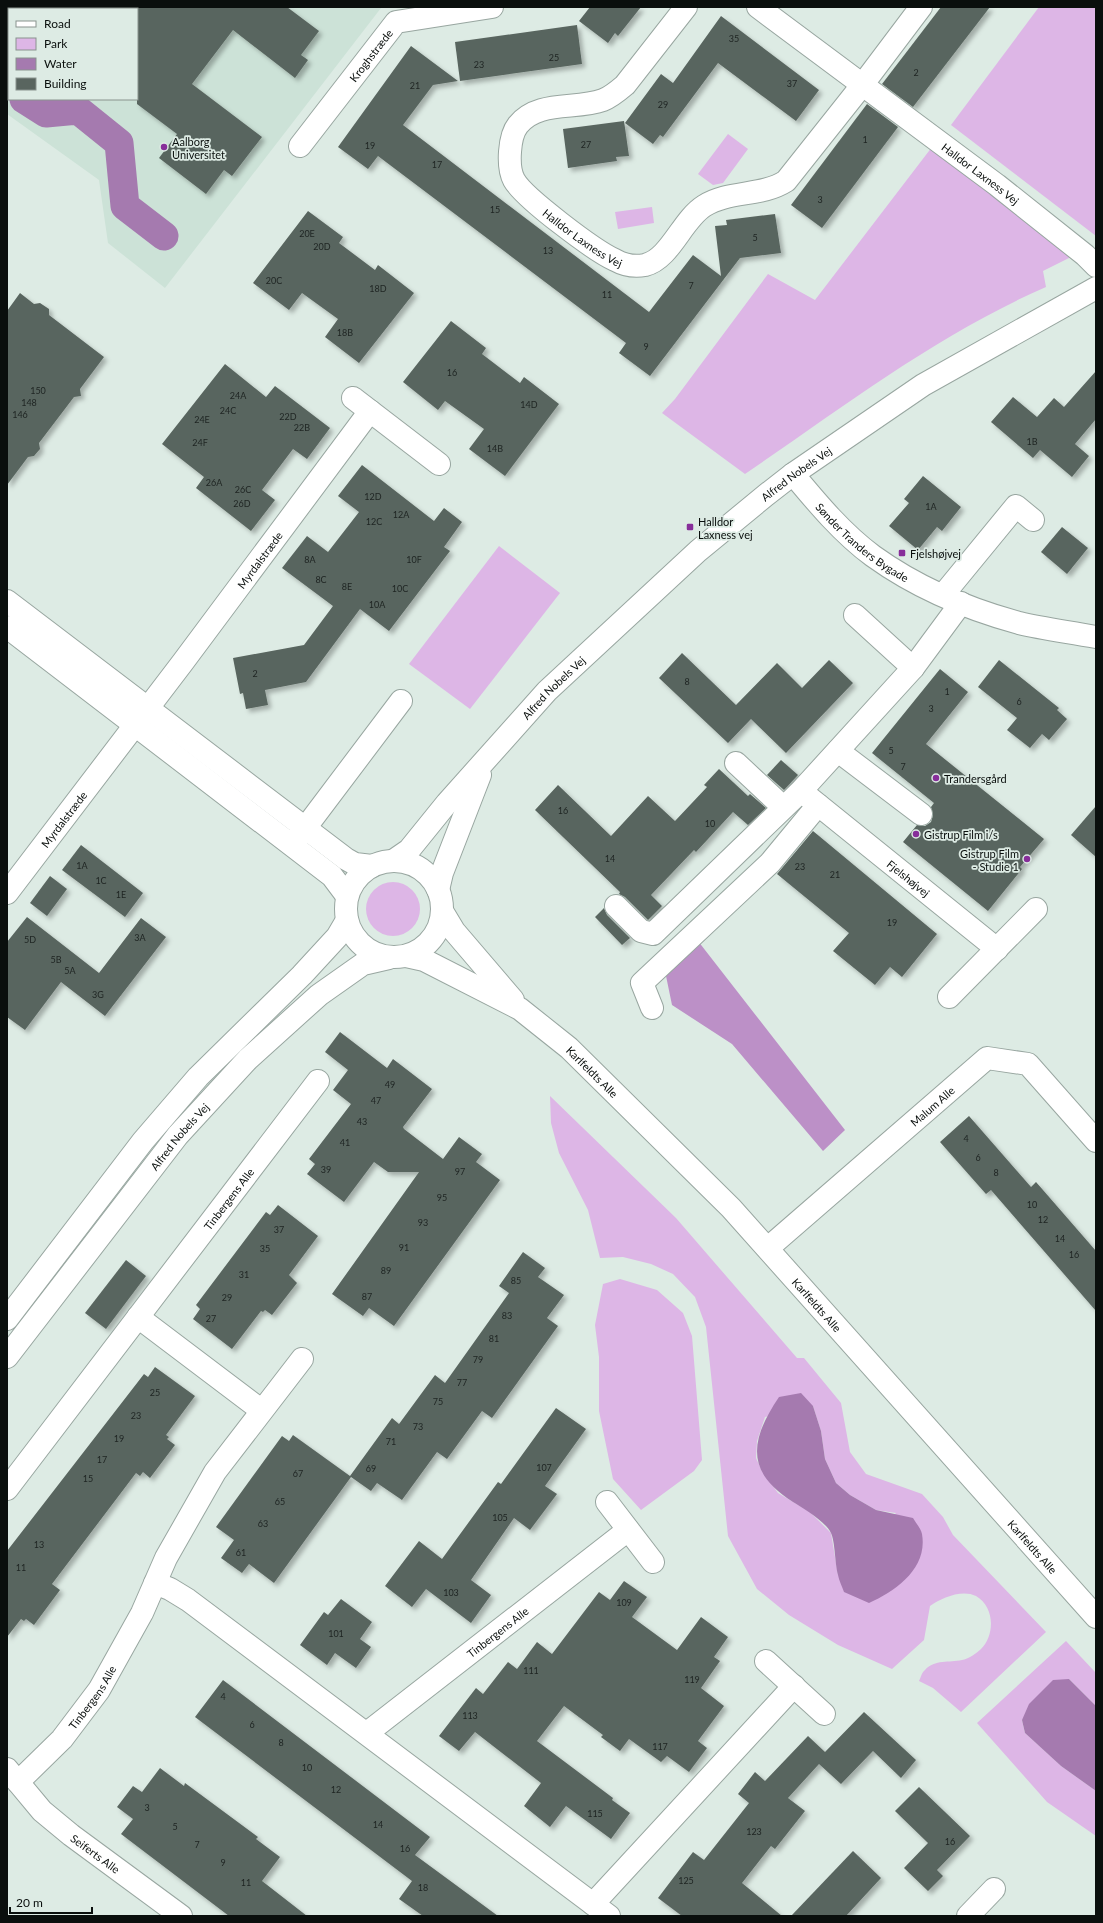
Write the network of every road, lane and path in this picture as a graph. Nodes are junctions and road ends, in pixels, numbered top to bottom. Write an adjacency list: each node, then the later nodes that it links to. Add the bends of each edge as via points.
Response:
1 (492, 7): 6 (street, Kroghstræde, via 396,22)
2 (686, 7): 5 (street, Halldor Laxness Vej, via 617,92 601,101 531,113 513,133 510,168 514,180 551,214 604,254 616,260 634,266 645,265 655,260 671,245 703,207 723,197 765,190 786,181)
3 (758, 7): 5 (street, Halldor Laxness Vej)
4 (921, 7): 5 (street, Halldor Laxness Vej)
5 (863, 84): 7 (street, Halldor Laxness Vej, via 997,185)
6 (300, 146)
7 (1096, 266)
8 (1096, 288): 10 (street, Alfred Nobels Vej, via 923,385)
9 (439, 464): 19 (street, Myrdalstræde, via 362,405)
10 (793, 474): 12 (street, Sønder Tranders Bygade, via 835,521 872,555 907,578); 22 (street, Alfred Nobels Vej, via 698,551 552,686)
11 (1033, 520): 12 (street, via 1016,506)
12 (952, 599): 16 (street, Sønder Tranders Bygade, via 1019,623); 17 (street)
13 (7, 601): 19 (street)
14 (855, 615): 17 (street)
15 (7, 627): 20 (street)
16 (1096, 637)
17 (913, 668): 21 (street)
18 (401, 701): 28 (street)
19 (148, 708): 20 (street, Myrdalstræde); 28 (street)
20 (134, 726): 29 (street); 32 (street, Myrdalstræde)
21 (838, 751): 24 (street); 27 (street)
22 (486, 762): 30 (street, Alfred Nobels Vej, via 447,803 409,850); 34 (street, Alfred Nobels Vej, via 442,873)
23 (736, 763): 26 (street)
24 (801, 791): 25 (street, Fjelshøjvej); 26 (street)
25 (818, 805): 38 (street, Fjelshøjvej); 41 (street, via 770,863 642,983)
26 (784, 807): 35 (street, via 653,934 641,931)
27 (921, 814)
28 (306, 828): 29 (street); 31 (street, via 346,859 355,864)
29 (293, 845): 33 (street, via 332,876)
30 (393, 861): 31 (street); 34 (street, via 407,863 431,878)
31 (372, 866): 33 (street, via 361,874)
32 (7, 893)
33 (348, 896): 37 (street)
34 (440, 900): 39 (street, via 440,926 432,940 420,950); 42 (street, Karlfeldts Alle, via 454,931)
35 (616, 906)
36 (1036, 909): 38 (street)
37 (347, 920): 39 (street, via 352,934 362,946 374,954); 47 (street, via 337,937 302,975 198,1077 168,1112)
38 (997, 949): 40 (street)
39 (397, 957): 42 (street, Karlfeldts Alle, via 424,960); 48 (street, Alfred Nobels Vej, via 363,964 319,995 248,1059 178,1135)
40 (949, 997)
41 (652, 1008)
42 (520, 1009): 45 (street, Karlfeldts Alle, via 570,1048 732,1208)
43 (318, 1081): 46 (street, Tinbergens Alle)
44 (1096, 1141): 45 (street, Malum Alle, via 1028,1064 987,1058)
45 (768, 1248): 57 (street, Karlfeldts Alle)
46 (138, 1317): 51 (street); 52 (street, Tinbergens Alle)
47 (7, 1318): 48 (street)
48 (26, 1332): 49 (street, Alfred Nobels Vej)
49 (7, 1357)
50 (302, 1359): 51 (street, Tinbergens Alle)
51 (261, 1410): 56 (street, Tinbergens Alle, via 215,1472 166,1558)
52 (7, 1489)
53 (606, 1502): 54 (street)
54 (628, 1530): 55 (street); 61 (street, Tinbergens Alle)
55 (653, 1562)
56 (155, 1583): 61 (street, via 170,1588 188,1600); 62 (street, Tinbergens Alle, via 126,1645 99,1690 62,1739)
57 (1096, 1617)
58 (766, 1661): 59 (street)
59 (794, 1686): 60 (street); 64 (street)
60 (824, 1714)
61 (367, 1733): 64 (street)
62 (13, 1776): 65 (street, Seiferts Alle, via 42,1811)
63 (994, 1889): 66 (street)
64 (601, 1910)
65 (181, 1916)
66 (968, 1916)

